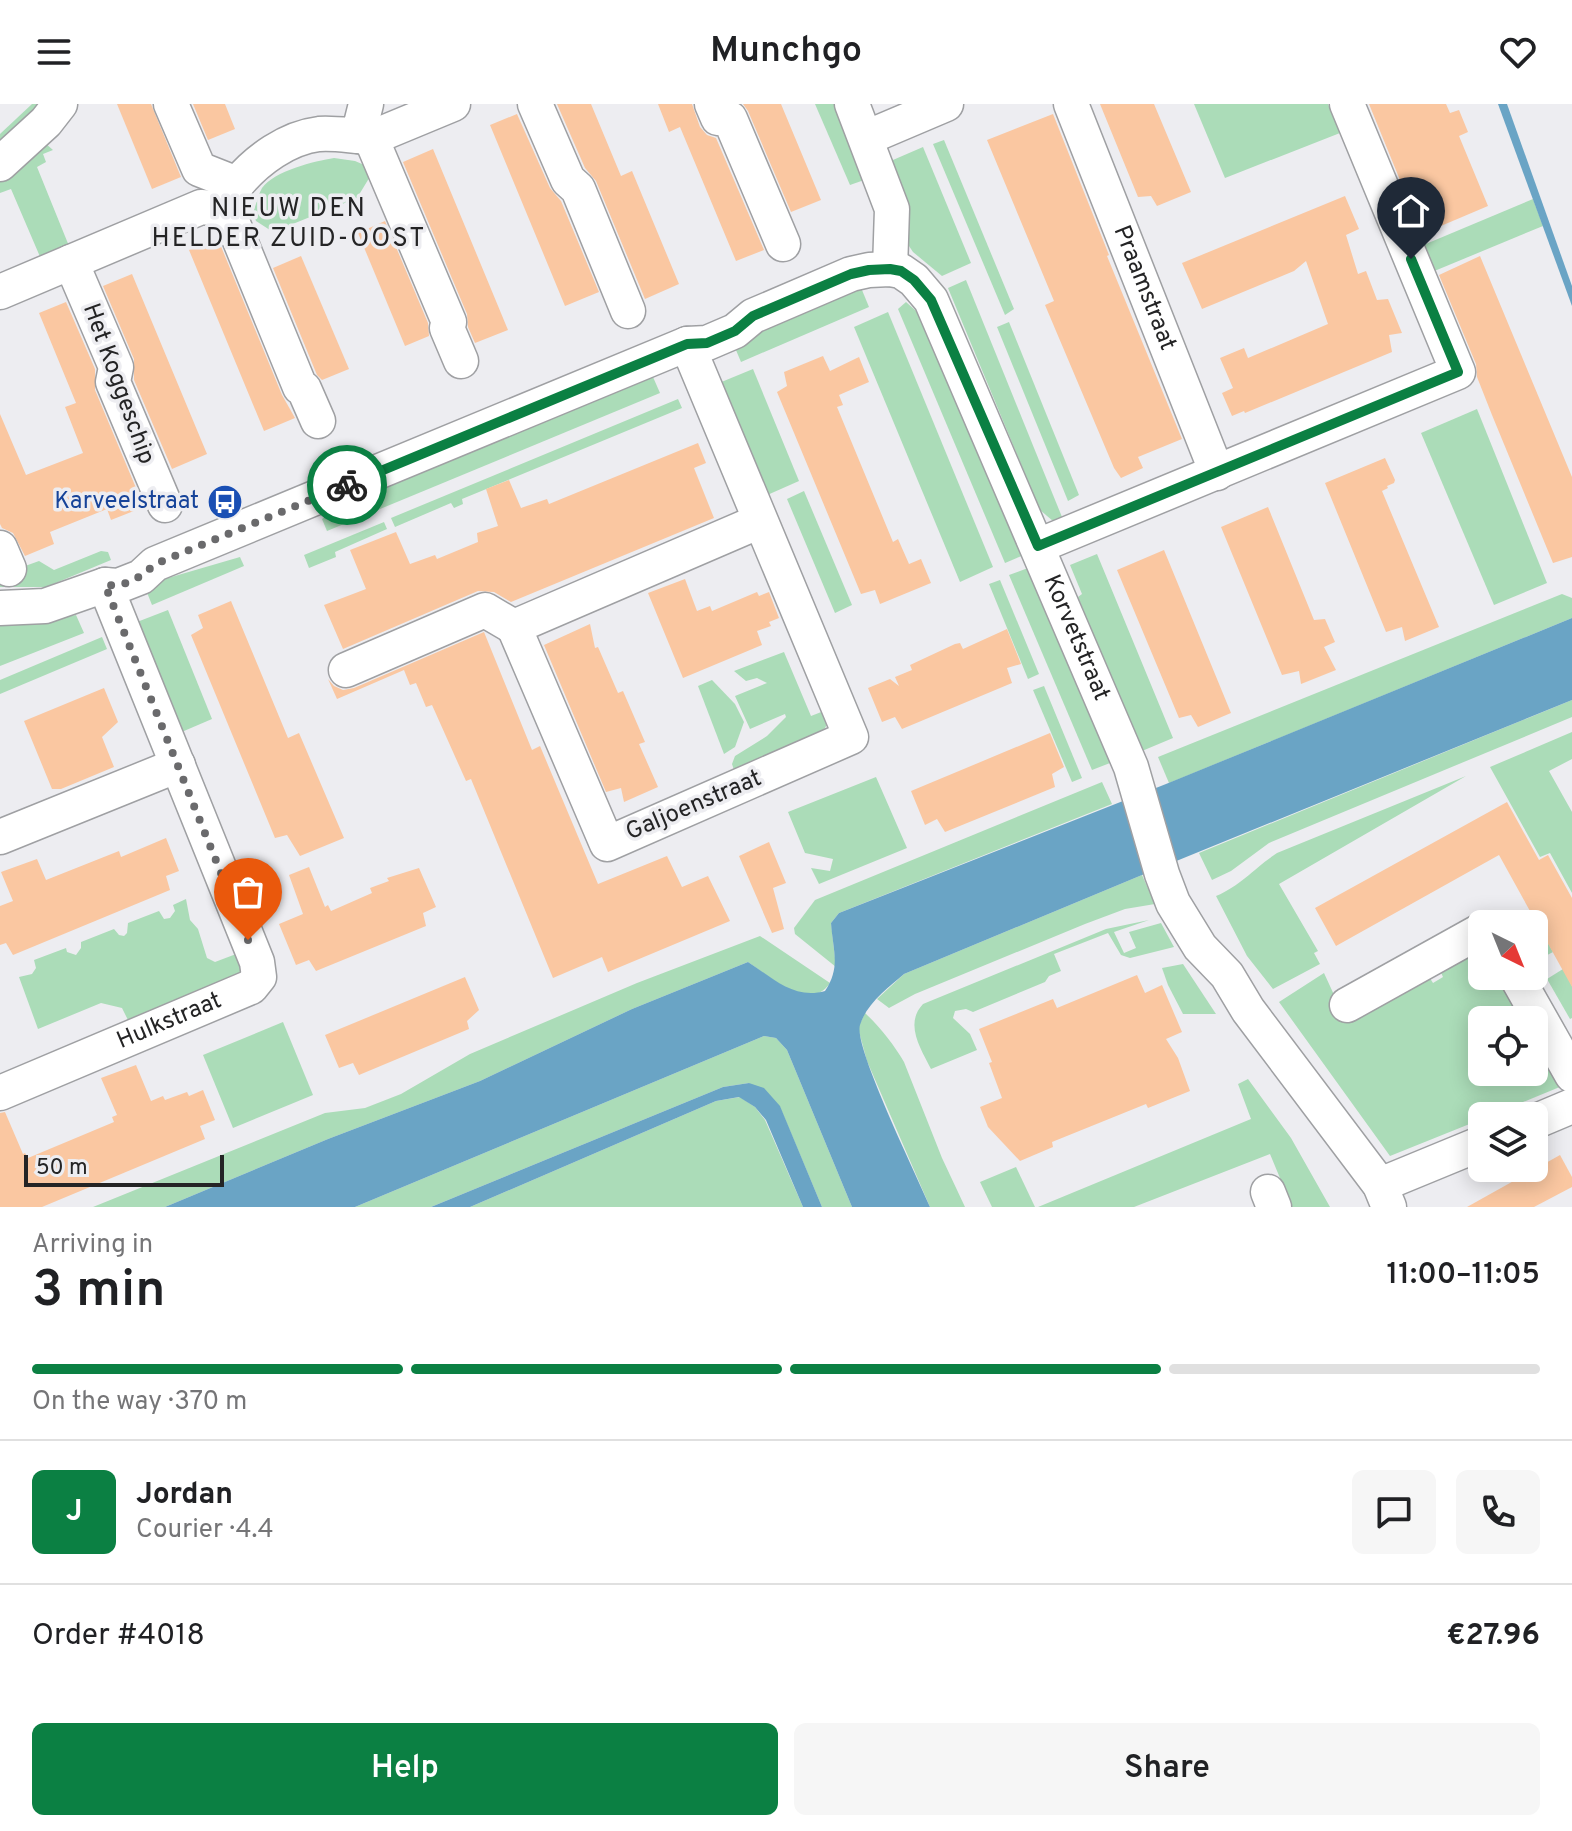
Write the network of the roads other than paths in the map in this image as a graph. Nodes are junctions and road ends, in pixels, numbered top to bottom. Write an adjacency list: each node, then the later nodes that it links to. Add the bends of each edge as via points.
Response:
1 (171, 104): 13 (street, via 199,169)
2 (453, 104): 10 (street)
3 (535, 104): 18 (street, via 568,180 578,189)
4 (712, 104): 14 (street, via 718,118 730,119)
5 (852, 104): 11 (street)
6 (946, 104): 11 (street)
7 (1071, 104): 22 (street, Praamstraat)
8 (1347, 104): 22 (street, via 1458,372)
9 (53, 113): 12 (street)
10 (365, 126): 13 (street, via 282,146 247,172); 20 (street)
11 (866, 138): 16 (street, via 892,209)
12 (0, 164)
13 (232, 196): 15 (street); 21 (street, via 300,387)
14 (779, 234)
15 (71, 262): 17 (street); 23 (street, Het Koggeschip, via 116,367 113,382)
16 (890, 269): 19 (street, via 851,274 753,316 707,343); 25 (street, Korvetstraat, via 914,280 931,300)
17 (0, 292)
18 (628, 311)
19 (687, 344): 24 (street, Galjoenstraat); 26 (street, via 155,564 129,582)
20 (461, 361)
21 (318, 421)
22 (1217, 473): 25 (street)
23 (165, 505)
24 (760, 521): 28 (street); 28 (street, Galjoenstraat, via 851,737 635,832 607,844)
25 (1038, 546): 40 (street, Korvetstraat, via 1172,870 1205,914 1227,975)
26 (105, 585): 27 (street, via 45,606); 30 (street, Hulkstraat)
27 (0, 608)
28 (514, 627): 29 (street, via 485,610)
29 (346, 670)
30 (178, 765): 31 (street); 36 (street, Hulkstraat, via 259,977 251,987)
31 (0, 837)
32 (1468, 938): 34 (street)
33 (1524, 990): 35 (street)
34 (1347, 1005)
35 (1572, 1075)
36 (0, 1093)
37 (1572, 1106): 38 (street)
38 (1548, 1116)
39 (1468, 1151): 40 (street)
40 (1384, 1196)

